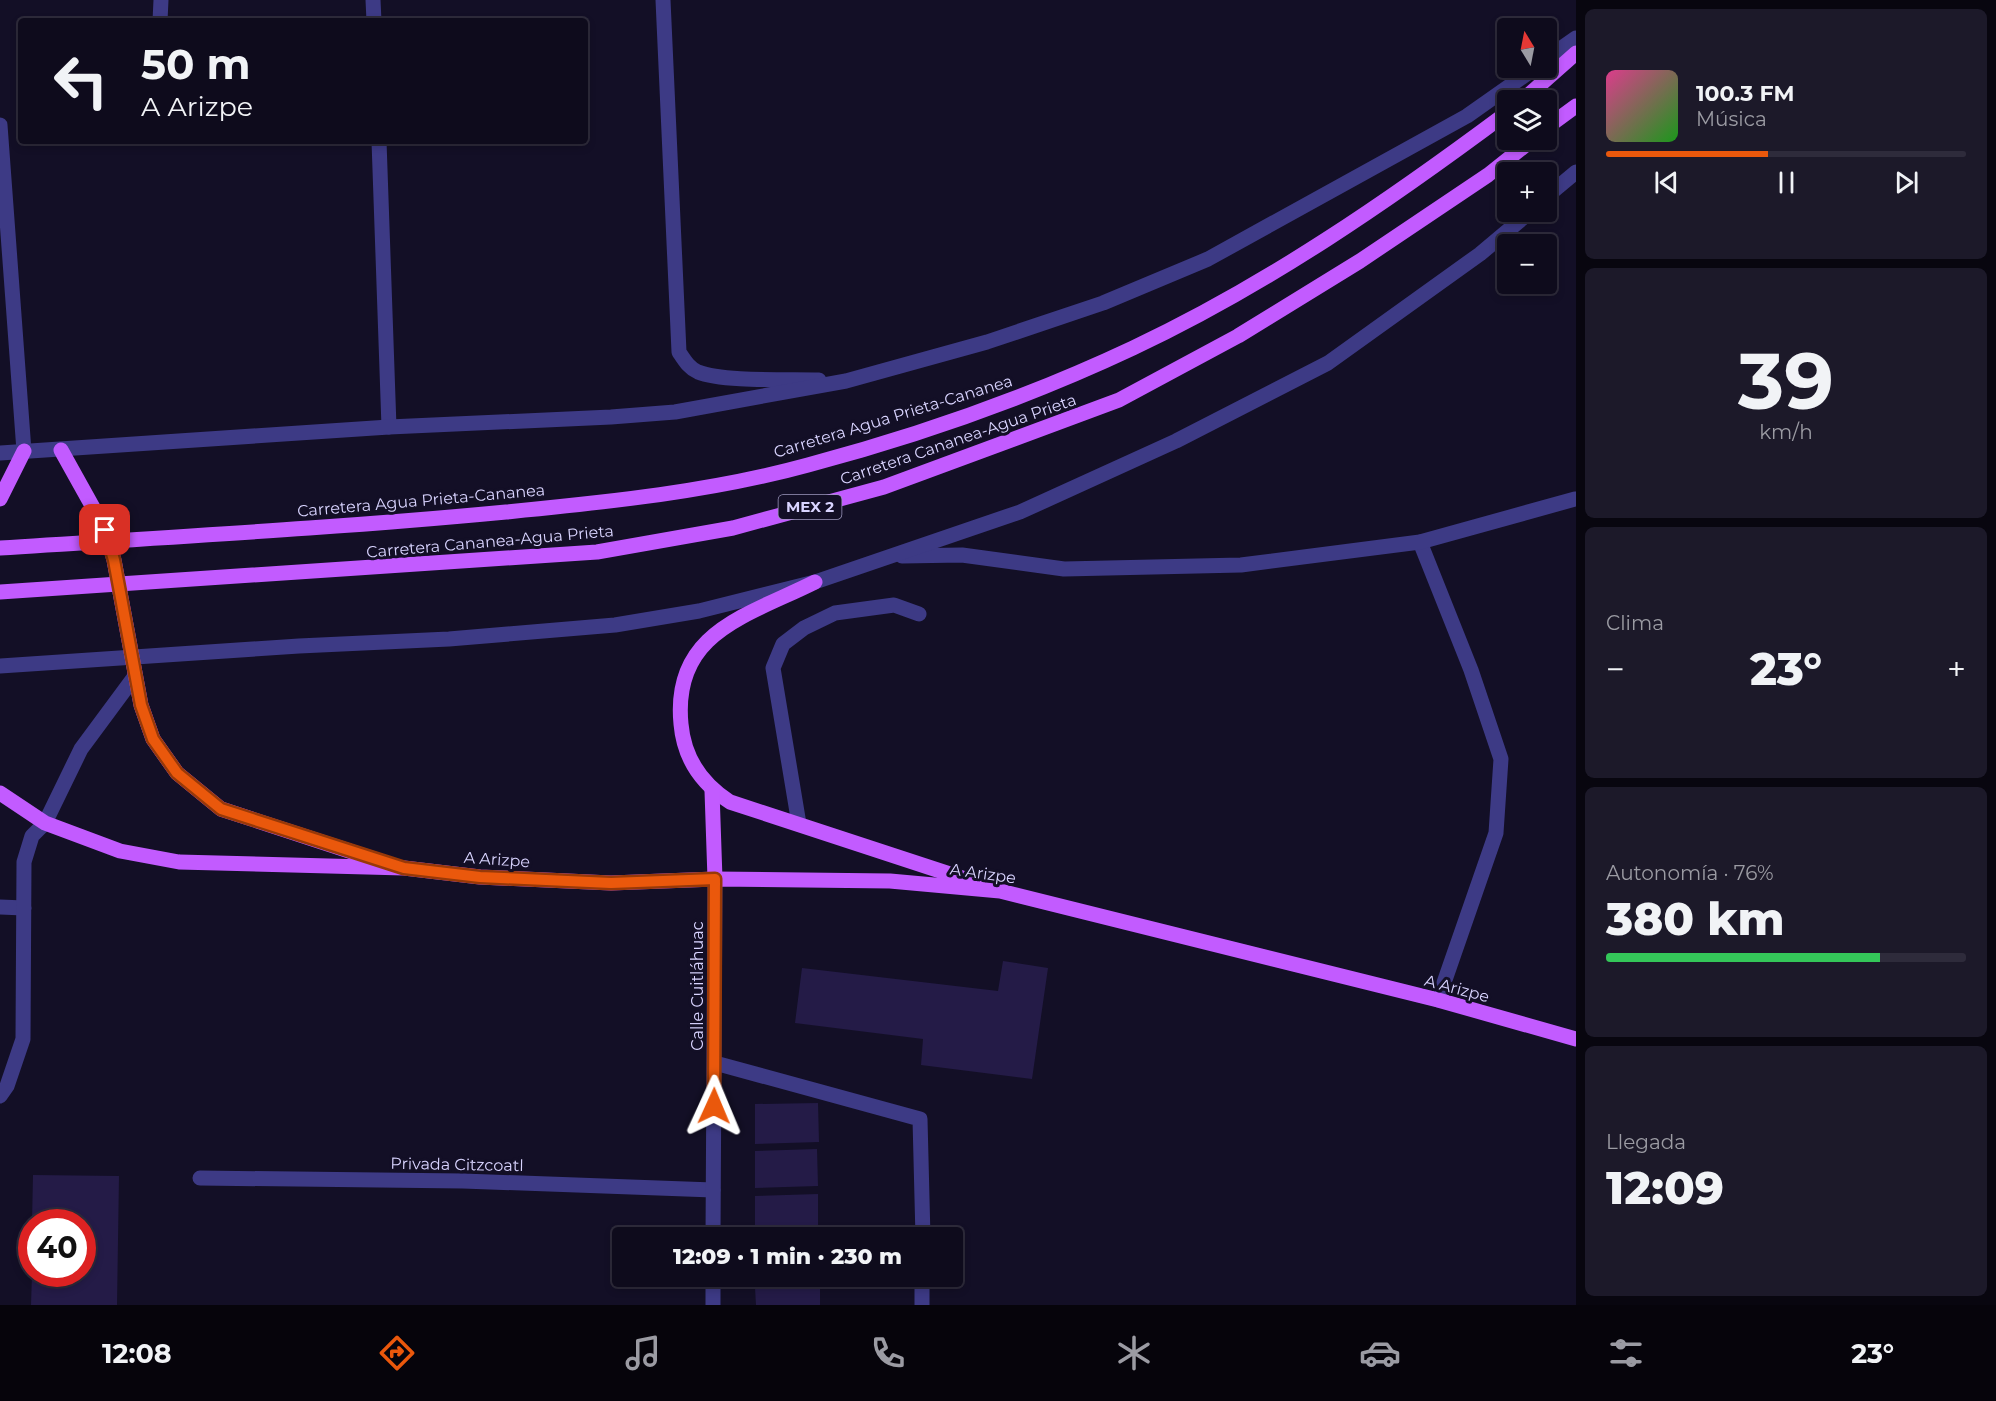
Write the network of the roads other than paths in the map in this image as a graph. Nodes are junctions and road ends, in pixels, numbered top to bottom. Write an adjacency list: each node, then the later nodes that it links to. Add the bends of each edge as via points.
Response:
1 (160, 0): 4 (street)
2 (373, 0): 5 (street)
3 (663, 0): 20 (street, via 679,352 687,365 699,372 721,376)
4 (159, 18)
5 (374, 18)
6 (1576, 38): 7 (street)
7 (1557, 51)
8 (1576, 53): 10 (main road)
9 (1520, 78): 20 (street, via 1467,116 1208,259 1092,306 987,342)
10 (1533, 90)
11 (1576, 106): 13 (main road)
12 (1497, 120): 28 (main road, Carretera Agua Prieta-Cananea / MEX 2, via 1339,232 1135,347 1034,391 808,466 705,487 571,505 407,521)
13 (1557, 120)
14 (0, 125): 23 (street)
15 (379, 144): 21 (street)
16 (1519, 150): 31 (main road, Carretera Cananea-Agua Prieta / MEX 2, via 1360,261 1238,336 1119,400 884,487 733,528 597,552)
17 (1576, 172): 18 (street)
18 (1557, 188)
19 (1518, 222): 29 (street, via 1480,254 1328,363 1176,441 1020,512)
20 (846, 381): 21 (street, via 675,412)
21 (389, 427): 22 (street)
22 (61, 450): 23 (street); 33 (main road, via 105,530)
23 (24, 451): 24 (street); 25 (main road)
24 (0, 453)
25 (0, 499)
26 (1575, 499): 27 (street)
27 (1420, 542): 29 (street, via 1229,565 1064,570 962,555); 45 (street, via 1471,670 1501,759 1496,833)
28 (0, 548)
29 (886, 557): 30 (street)
30 (815, 582): 33 (street, via 699,611 615,625 470,638); 36 (main road, via 718,630 698,650 684,673 679,703 682,739 693,767)
31 (0, 592)
32 (919, 614): 39 (street, via 894,605 836,614 804,628 783,644 773,668)
33 (132, 656): 34 (street); 35 (main road)
34 (0, 666)
35 (135, 676): 38 (street, via 81,749); 40 (main road, via 153,739 177,773 221,809)
36 (712, 791): 39 (main road, via 730,802); 41 (main road)
37 (0, 793): 38 (main road)
38 (45, 823): 40 (main road, via 120,850 179,862); 44 (street, via 32,836 24,862)
39 (799, 824): 42 (main road)
40 (404, 868): 41 (main road, A Arizpe, via 480,877 611,883)
41 (715, 879): 42 (main road, A Arizpe, via 890,881); 47 (street, Calle Cuitláhuac)
42 (1000, 891): 45 (main road, A Arizpe)
43 (0, 907): 44 (street)
44 (24, 908): 48 (street, via 23,1040)
45 (1438, 1000): 46 (main road, A Arizpe)
46 (1576, 1039)
47 (715, 1064): 50 (street, Calle Cuitláhuac); 52 (street, via 920,1119)
48 (0, 1096)
49 (200, 1178): 50 (street, Privada Citzcoatl, via 463,1181)
50 (713, 1190): 51 (street, Calle Cuitláhuac)
51 (713, 1227)
52 (922, 1227)
53 (713, 1287): 55 (street)
54 (922, 1287): 56 (street)
55 (713, 1305)
56 (922, 1305)

